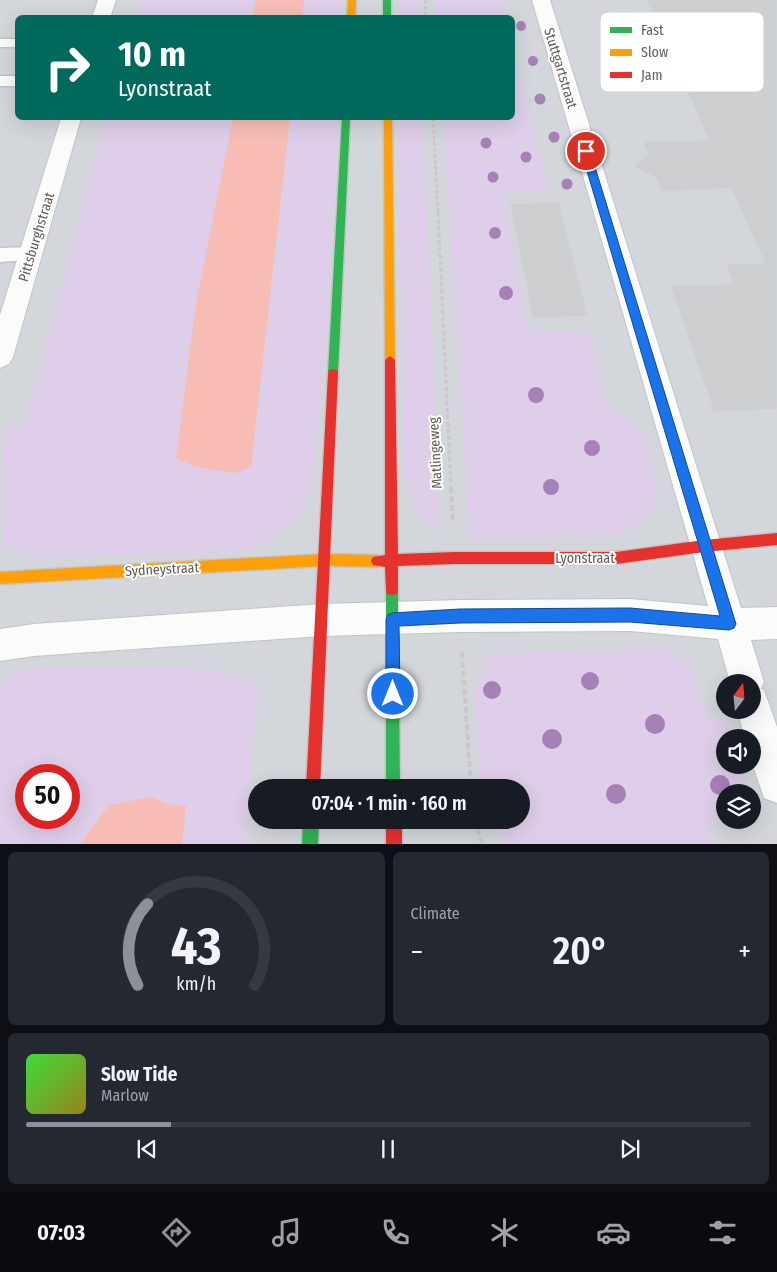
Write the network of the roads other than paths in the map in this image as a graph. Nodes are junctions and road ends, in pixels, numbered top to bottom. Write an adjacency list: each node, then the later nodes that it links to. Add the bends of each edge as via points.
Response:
1 (107, 0): 5 (street)
2 (352, 0): 6 (main road)
3 (387, 0): 7 (main road)
4 (540, 0): 19 (street, Stuttgartstraat)
5 (102, 15)
6 (351, 15)
7 (387, 15)
8 (0, 43): 9 (lane)
9 (15, 43)
10 (0, 81): 11 (lane)
11 (15, 81)
12 (70, 120): 15 (street, Pittsburghstraat)
13 (346, 120): 20 (main road)
14 (388, 120): 21 (main road)
15 (31, 254): 16 (lane); 17 (street, Pittsburghstraat)
16 (0, 255)
17 (0, 357)
18 (777, 539): 19 (main road, Lyonstraat)
19 (704, 546): 21 (main road, Lyonstraat, via 616,558); 26 (street, Stuttgartstraat)
20 (325, 560): 21 (main road, Sydneystraat); 22 (main road, Sydneystraat); 24 (main road)
21 (392, 561): 23 (main road)
22 (0, 578)
23 (392, 619): 24 (street); 26 (street, via 630,615); 31 (main road)
24 (322, 620): 27 (street); 30 (main road)
25 (777, 623): 26 (street)
26 (729, 624): 28 (street, Stuttgartstraat)
27 (0, 645)
28 (744, 674)
29 (757, 719): 32 (street)
30 (313, 779)
31 (393, 779)
32 (777, 785)
33 (311, 829): 35 (main road)
34 (394, 829): 36 (main road)
35 (310, 844)
36 (394, 844)

